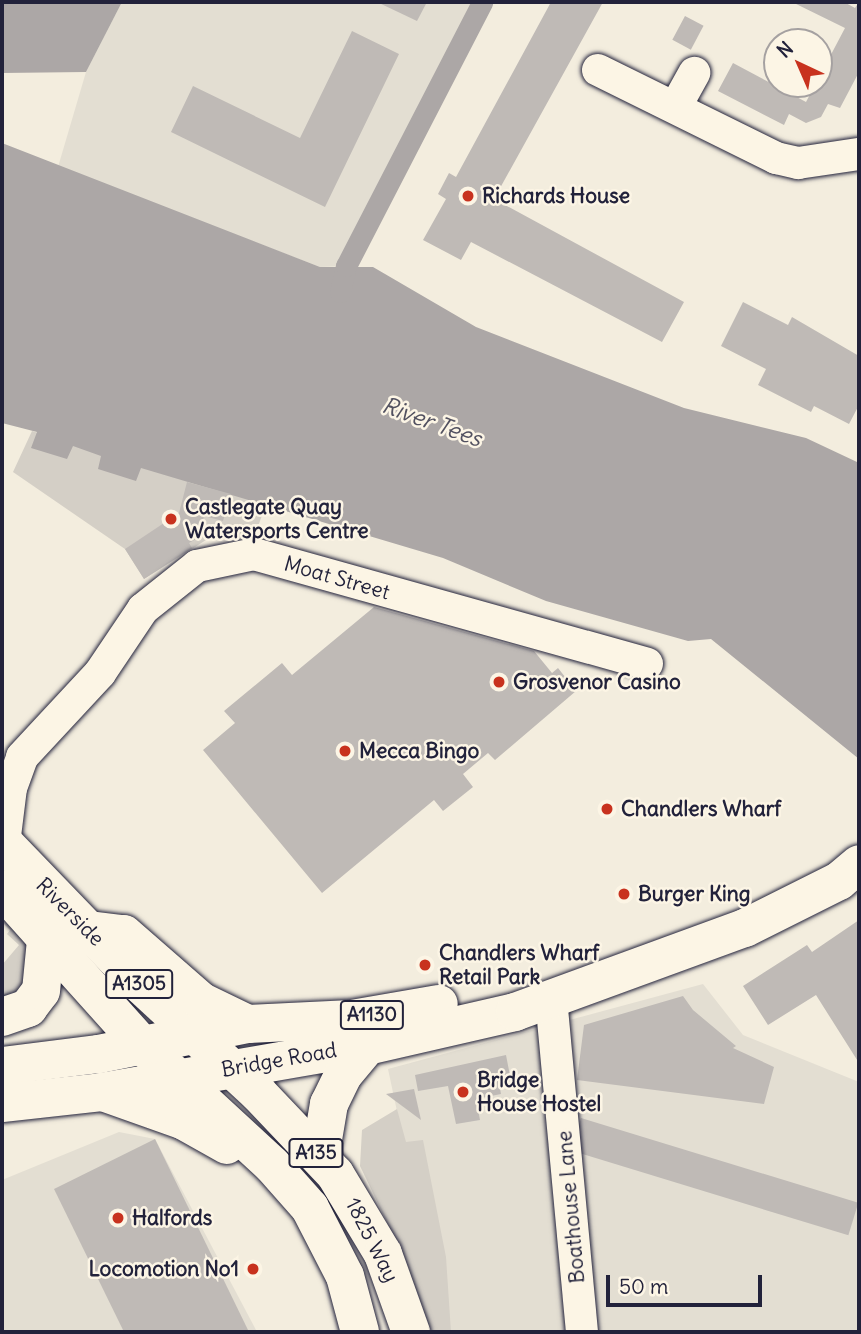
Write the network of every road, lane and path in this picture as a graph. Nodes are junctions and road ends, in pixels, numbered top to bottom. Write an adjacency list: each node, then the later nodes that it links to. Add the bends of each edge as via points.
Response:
1 (598, 70): 3 (street)
2 (694, 73): 3 (street)
3 (676, 106): 4 (street, via 776,158 798,163)
4 (859, 154)
5 (647, 664): 6 (street, Moat Street, via 254,554 197,566 143,609 100,673)
6 (12, 759): 7 (street, Moat Street)
7 (3, 843): 10 (main road, Riverside / A1305)
8 (859, 864): 12 (main road, Bridge Road / A1130, via 839,881 745,928)
9 (2, 890): 11 (main road, Riverside / A1305)
10 (89, 930): 14 (main road, A1130, via 124,934 140,943 202,1002); 15 (main road, Riverside / A1305)
11 (46, 940): 13 (main road, via 41,991 28,1008); 16 (main road, Riverside / A1305)
12 (551, 998): 14 (main road, Bridge Road / A1130, via 495,994 352,1019); 17 (main road, Bridge Road / A1130, via 515,1012); 29 (street, Boathouse Lane)
13 (2, 1017)
14 (248, 1024): 15 (main road, Bridge Road / A1130)
15 (194, 1034): 16 (main road, Bridge Road / A1130); 19 (main road, Riverside / A1305)
16 (142, 1045): 18 (main road, Bridge Road / A1130); 20 (main road, Riverside / A1305)
17 (367, 1046): 19 (main road, Bridge Road / A1130); 25 (main road, A135, via 343,1075 329,1104)
18 (2, 1066)
19 (230, 1068): 20 (main road, Bridge Road); 25 (main road, 1825 Way / A135)
20 (178, 1079): 21 (main road, Bridge Road); 26 (main road, 1825 Way / A135)
21 (101, 1092): 22 (main road, Bridge Road); 26 (main road, via 184,1121)
22 (47, 1097): 23 (main road, Bridge Road); 24 (main road)
23 (2, 1104)
24 (2, 1127)
25 (320, 1157): 28 (main road, 1825 Way / A135, via 357,1205 383,1254)
26 (272, 1165): 27 (main road, 1825 Way / A135, via 316,1218 345,1276)
27 (360, 1332)
28 (411, 1332)
29 (582, 1332)

